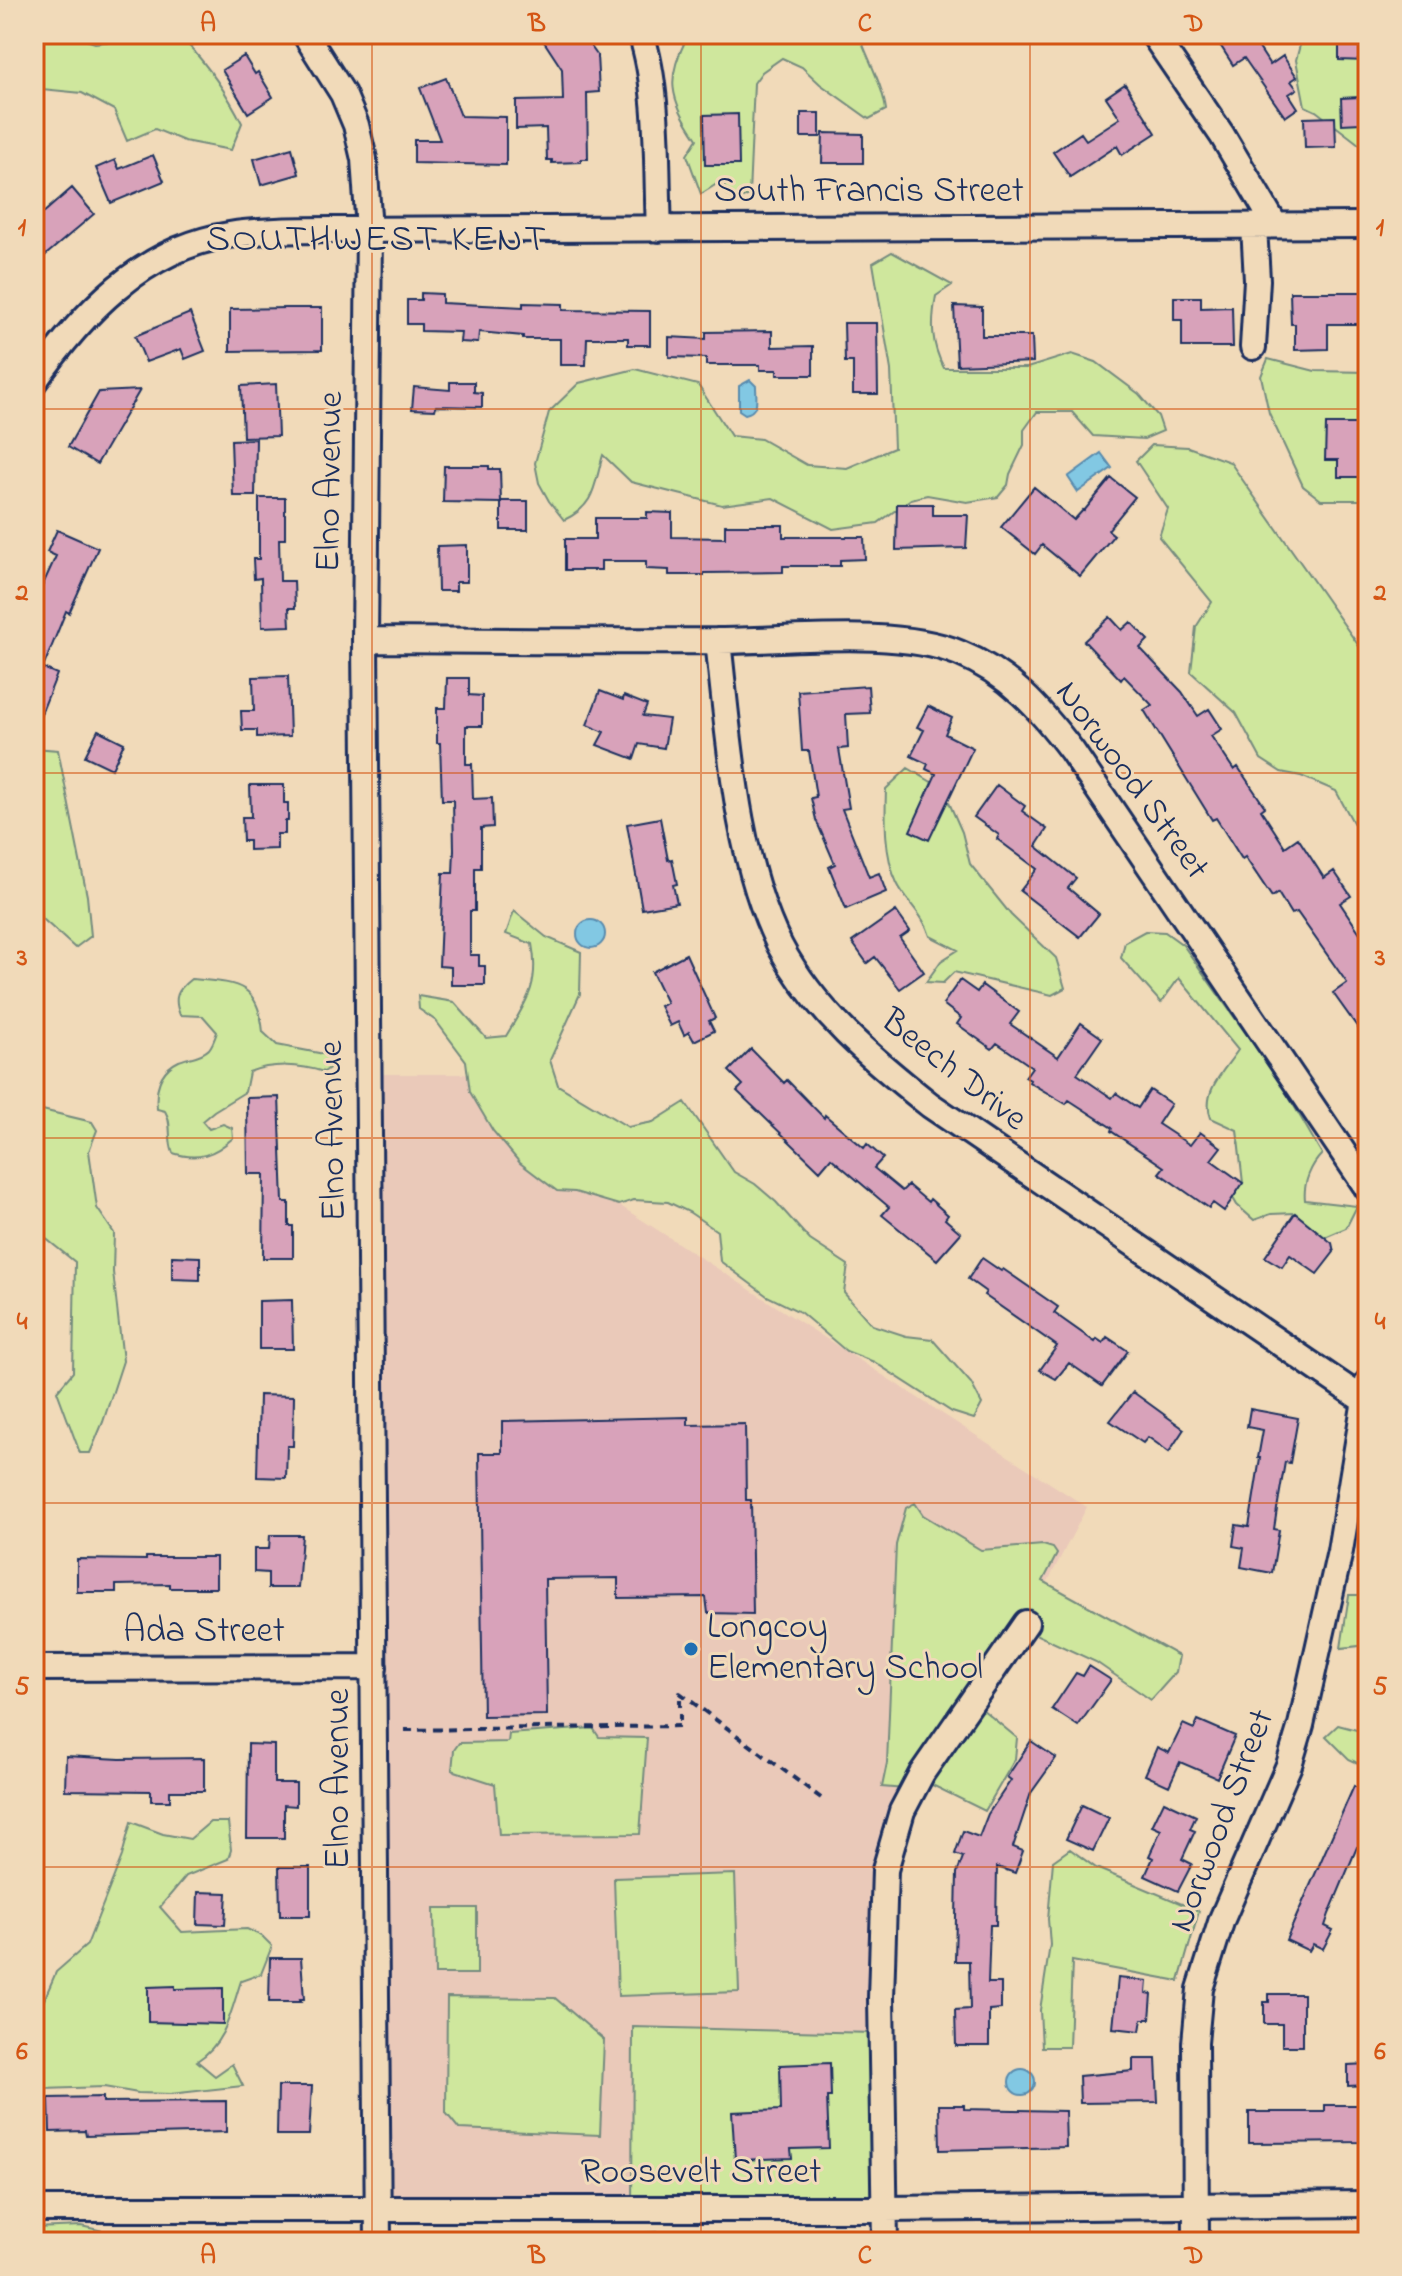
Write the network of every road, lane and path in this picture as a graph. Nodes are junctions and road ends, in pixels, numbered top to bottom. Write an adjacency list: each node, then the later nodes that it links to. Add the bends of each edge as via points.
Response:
1 (305, 34): 7 (street, Elno Avenue, via 356,125)
2 (641, 34): 6 (street, via 653,101)
3 (1153, 34): 5 (street, via 1222,135)
4 (1368, 225): 5 (street, South Francis Street)
5 (1264, 226): 6 (street, South Francis Street); 8 (street)
6 (659, 229): 7 (street, South Francis Street)
7 (369, 230): 9 (street, South Francis Street, via 226,235 177,250 128,277 88,312); 10 (street, Elno Avenue)
8 (1253, 347)
9 (34, 382)
10 (365, 640): 11 (street, Norwood Street); 15 (street, Elno Avenue)
11 (718, 641): 12 (street, Norwood Street, via 917,642 958,652 1003,676 1043,712 1072,751); 13 (street, Beech Drive, via 742,820 760,897 781,947 832,1017 930,1105)
12 (1368, 1189)
13 (1366, 1392): 20 (street, Norwood Street, via 1340,1551 1301,1725 1222,1919 1200,1989 1195,2043)
14 (1026, 1623): 23 (street, via 922,1773 902,1811 885,1870)
15 (374, 1667): 16 (street, Ada Street); 21 (street, Elno Avenue)
16 (34, 1668)
17 (405, 1730): 18 (path, via 680,1726 680,1693)
18 (821, 1798)
19 (1368, 2204): 20 (street, Roosevelt Street)
20 (1196, 2206): 23 (street, Roosevelt Street); 26 (street, Norwood Street)
21 (377, 2208): 22 (street, Roosevelt Street); 23 (street, Roosevelt Street); 24 (street, Elno Avenue)
22 (34, 2209)
23 (885, 2209): 25 (street)
24 (378, 2242)
25 (885, 2242)
26 (1196, 2242)

